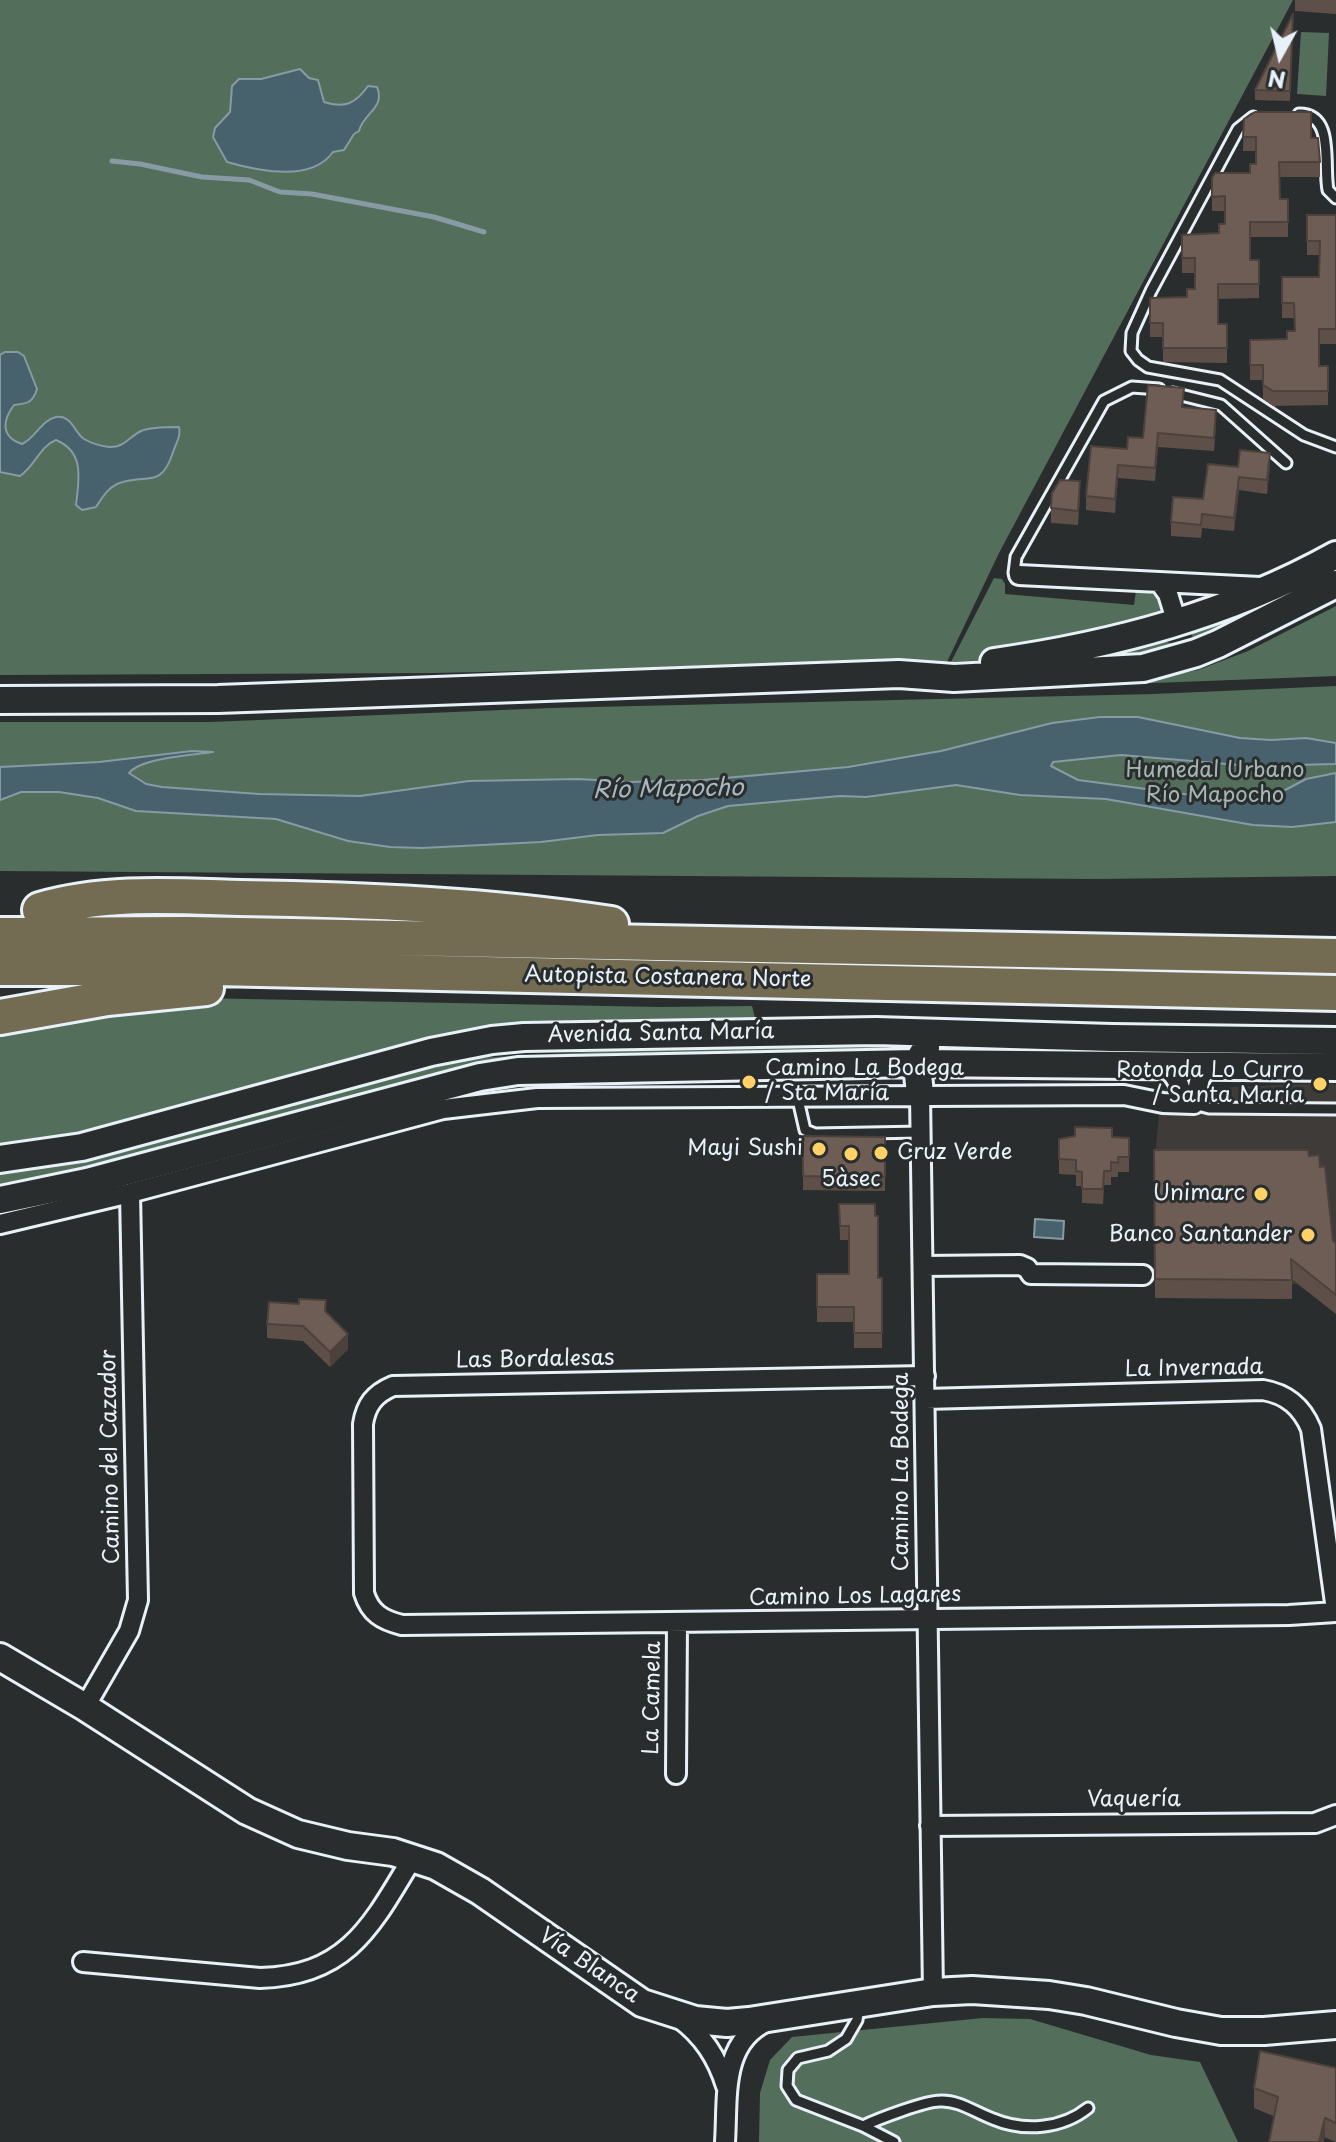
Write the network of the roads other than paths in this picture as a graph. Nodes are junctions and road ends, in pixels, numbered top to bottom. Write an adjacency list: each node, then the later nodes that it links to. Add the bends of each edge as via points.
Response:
1 (1285, 114): 3 (lane, via 1307,114 1321,122 1328,190)
2 (1271, 115): 4 (lane, via 1246,120 1238,129 1151,291 1132,333 1131,351 1148,367 1220,380 1304,435)
3 (1336, 198)
4 (1336, 447)
5 (1286, 463): 7 (lane, via 1215,403 1146,386 1115,393 1104,401 1016,557 1014,573)
6 (1336, 555): 10 (main road)
7 (1019, 575): 8 (street)
8 (1160, 583): 10 (street); 11 (street)
9 (1336, 584): 12 (main road)
10 (1275, 587): 11 (main road)
11 (1177, 623): 12 (main road); 13 (main road, via 1051,653)
12 (1196, 653): 13 (main road, via 1107,672 954,678)
13 (899, 674): 14 (main road, via 218,699)
14 (0, 700)
15 (40, 910): 17 (highway, via 122,897 432,904 606,924)
16 (0, 935): 17 (highway, Autopista Costanera Norte, via 202,934)
17 (725, 946): 18 (highway, Autopista Costanera Norte)
18 (1336, 956)
19 (0, 968): 20 (highway, Autopista Costanera Norte)
20 (454, 973): 21 (highway, Autopista Costanera Norte); 22 (highway, via 199,988)
21 (1336, 993)
22 (0, 1017)
23 (1336, 1026): 25 (main road)
24 (971, 1033): 25 (main road, Avenida Santa María); 27 (main road, via 929,1046); 37 (main road, Avenida Santa María, via 492,1040 82,1147)
25 (1266, 1041): 26 (main road, Avenida Santa María)
26 (1336, 1041)
27 (917, 1063): 28 (main road, Avenida Santa María); 33 (main road); 39 (main road, Avenida Santa María, via 518,1071)
28 (964, 1063): 29 (main road, Avenida Santa María); 33 (main road)
29 (1163, 1065): 30 (main road, Avenida Santa María); 34 (street, via 1175,1074)
30 (1208, 1066): 31 (main road, Avenida Santa María); 34 (street)
31 (1336, 1067)
32 (797, 1095): 33 (street); 36 (lane, via 805,1130 815,1134); 38 (street, via 490,1102 443,1109)
33 (920, 1095): 34 (street, via 1124,1095); 36 (street, Camino La Bodega)
34 (1189, 1103): 35 (lane, via 1219,1109)
35 (1336, 1109)
36 (921, 1132): 41 (street, Camino La Bodega)
37 (0, 1159)
38 (130, 1193): 40 (street); 50 (street, Camino del Cazador, via 138,1600 129,1631)
39 (0, 1200)
40 (0, 1224)
41 (923, 1266): 42 (street, via 1020,1265 1031,1274); 43 (street, Camino La Bodega)
42 (1143, 1275)
43 (925, 1376): 44 (street, Camino La Bodega); 46 (street, Las Bordalesas, via 393,1386 381,1391 363,1424 364,1593)
44 (925, 1399): 45 (street, La Invernada, via 1263,1390 1283,1395 1298,1406 1311,1429); 47 (street, Camino La Bodega)
45 (1336, 1611): 47 (street, Camino Los Lagares)
46 (377, 1616): 48 (street, Camino Los Lagares, via 402,1625)
47 (927, 1620): 48 (street, Camino Los Lagares); 53 (street, Camino La Bodega)
48 (677, 1623): 51 (street, La Camela)
49 (0, 1657): 50 (main road, Vía Blanca)
50 (85, 1707): 54 (main road, Vía Blanca, via 272,1823 323,1841)
51 (676, 1774)
52 (1336, 1815): 53 (street, Vaquería, via 1315,1823)
53 (930, 1826): 56 (street, Camino La Bodega)
54 (413, 1857): 55 (street, via 358,1941 315,1969 286,1978 260,1978); 58 (main road, Vía Blanca, via 459,1877 642,2003)
55 (83, 1962)
56 (933, 1992): 57 (main road, Vía Blanca); 60 (main road, Vía Blanca, via 1049,1995 1221,2031)
57 (859, 2003): 59 (main road, Vía Blanca); 63 (lane, via 846,2039 828,2051 798,2058 786,2078 796,2100)
58 (677, 2016): 59 (main road, Vía Blanca, via 727,2023); 61 (street, via 713,2054)
59 (779, 2016): 61 (street, via 746,2037 735,2053)
60 (1336, 2025)
61 (726, 2086): 64 (street)
62 (1088, 2108): 63 (lane, via 1057,2124 1020,2126 941,2101)
63 (863, 2126): 65 (lane)
64 (725, 2142)
65 (894, 2142)

